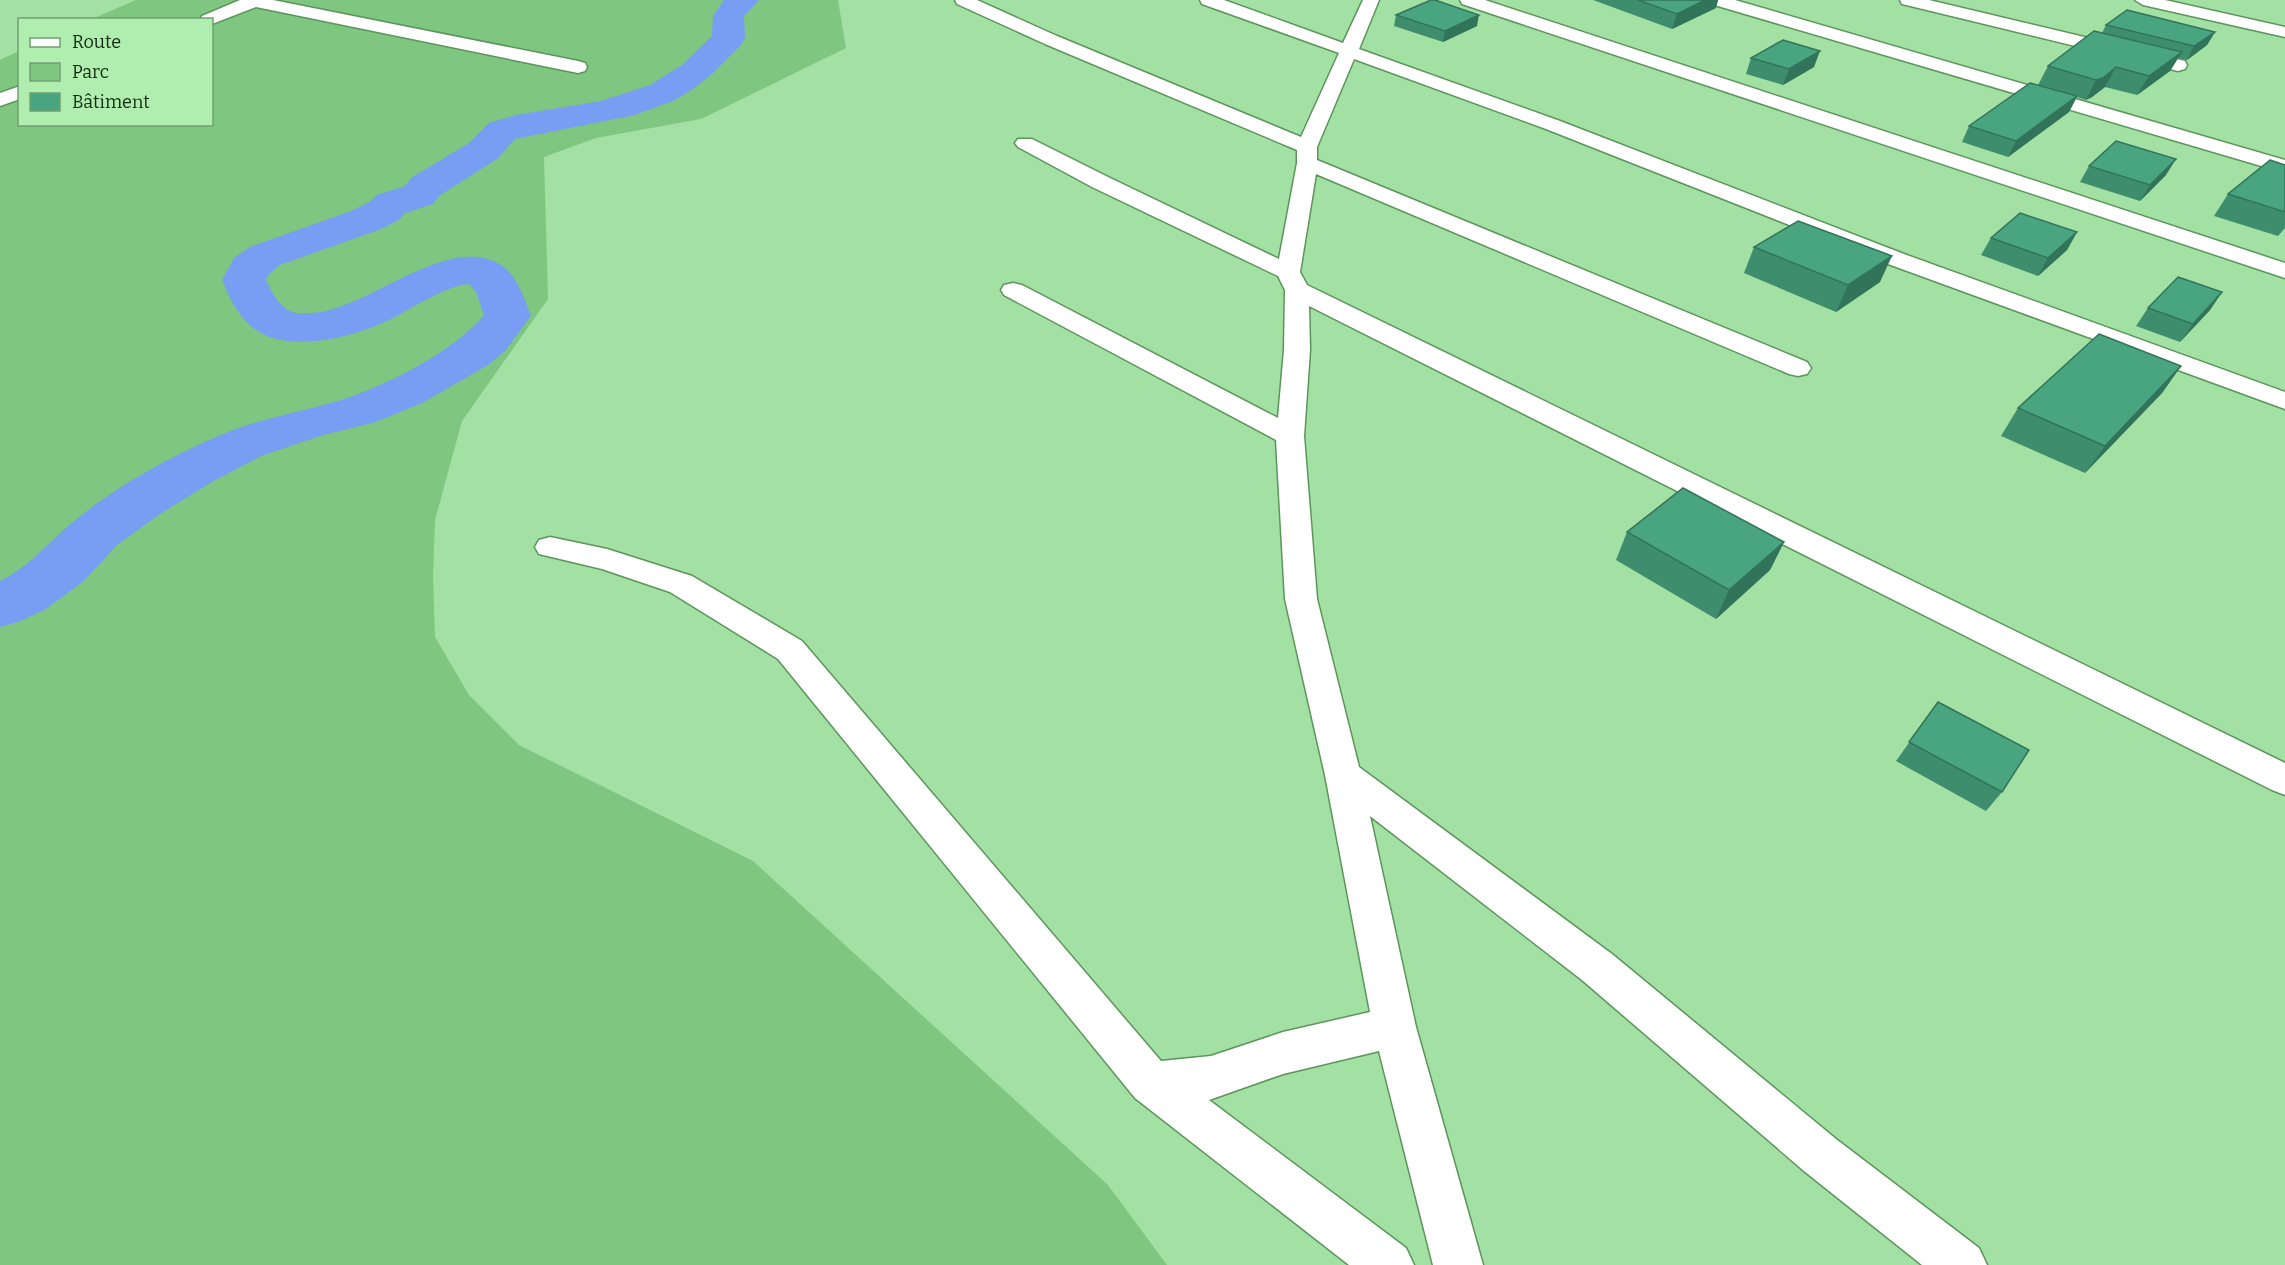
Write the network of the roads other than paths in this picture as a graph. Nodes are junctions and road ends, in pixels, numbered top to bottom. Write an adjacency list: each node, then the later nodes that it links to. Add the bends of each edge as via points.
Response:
1 (963, 0): 17 (street)
2 (1208, 0): 11 (street)
3 (1371, 0): 11 (street)
4 (1468, 0): 19 (street)
5 (1717, 0): 18 (street)
6 (1908, 0): 12 (street)
7 (2143, 0): 10 (street)
8 (251, 1): 9 (street); 13 (street)
9 (213, 18)
10 (2285, 32)
11 (1348, 51): 17 (street); 23 (street, via 1553,125 1896,259)
12 (2178, 65)
13 (578, 67)
14 (18, 93): 15 (street)
15 (0, 100)
16 (1025, 143): 20 (street)
17 (1307, 155): 20 (street); 22 (street)
18 (2285, 167)
19 (2285, 271)
20 (1292, 281): 24 (street, via 1297,350); 27 (street)
21 (1013, 290): 24 (street)
22 (1798, 368)
23 (2285, 401)
24 (1290, 436): 26 (street, via 1300,599)
25 (550, 547): 29 (street, via 681,584 789,650)
26 (1343, 775): 28 (street); 32 (street, via 1597,967 1820,1155)
27 (2285, 780)
28 (1394, 1027): 29 (street, via 1283,1053 1211,1078); 31 (street)
29 (1150, 1083): 30 (street)
30 (1389, 1265)
31 (1458, 1265)
32 (1962, 1265)

